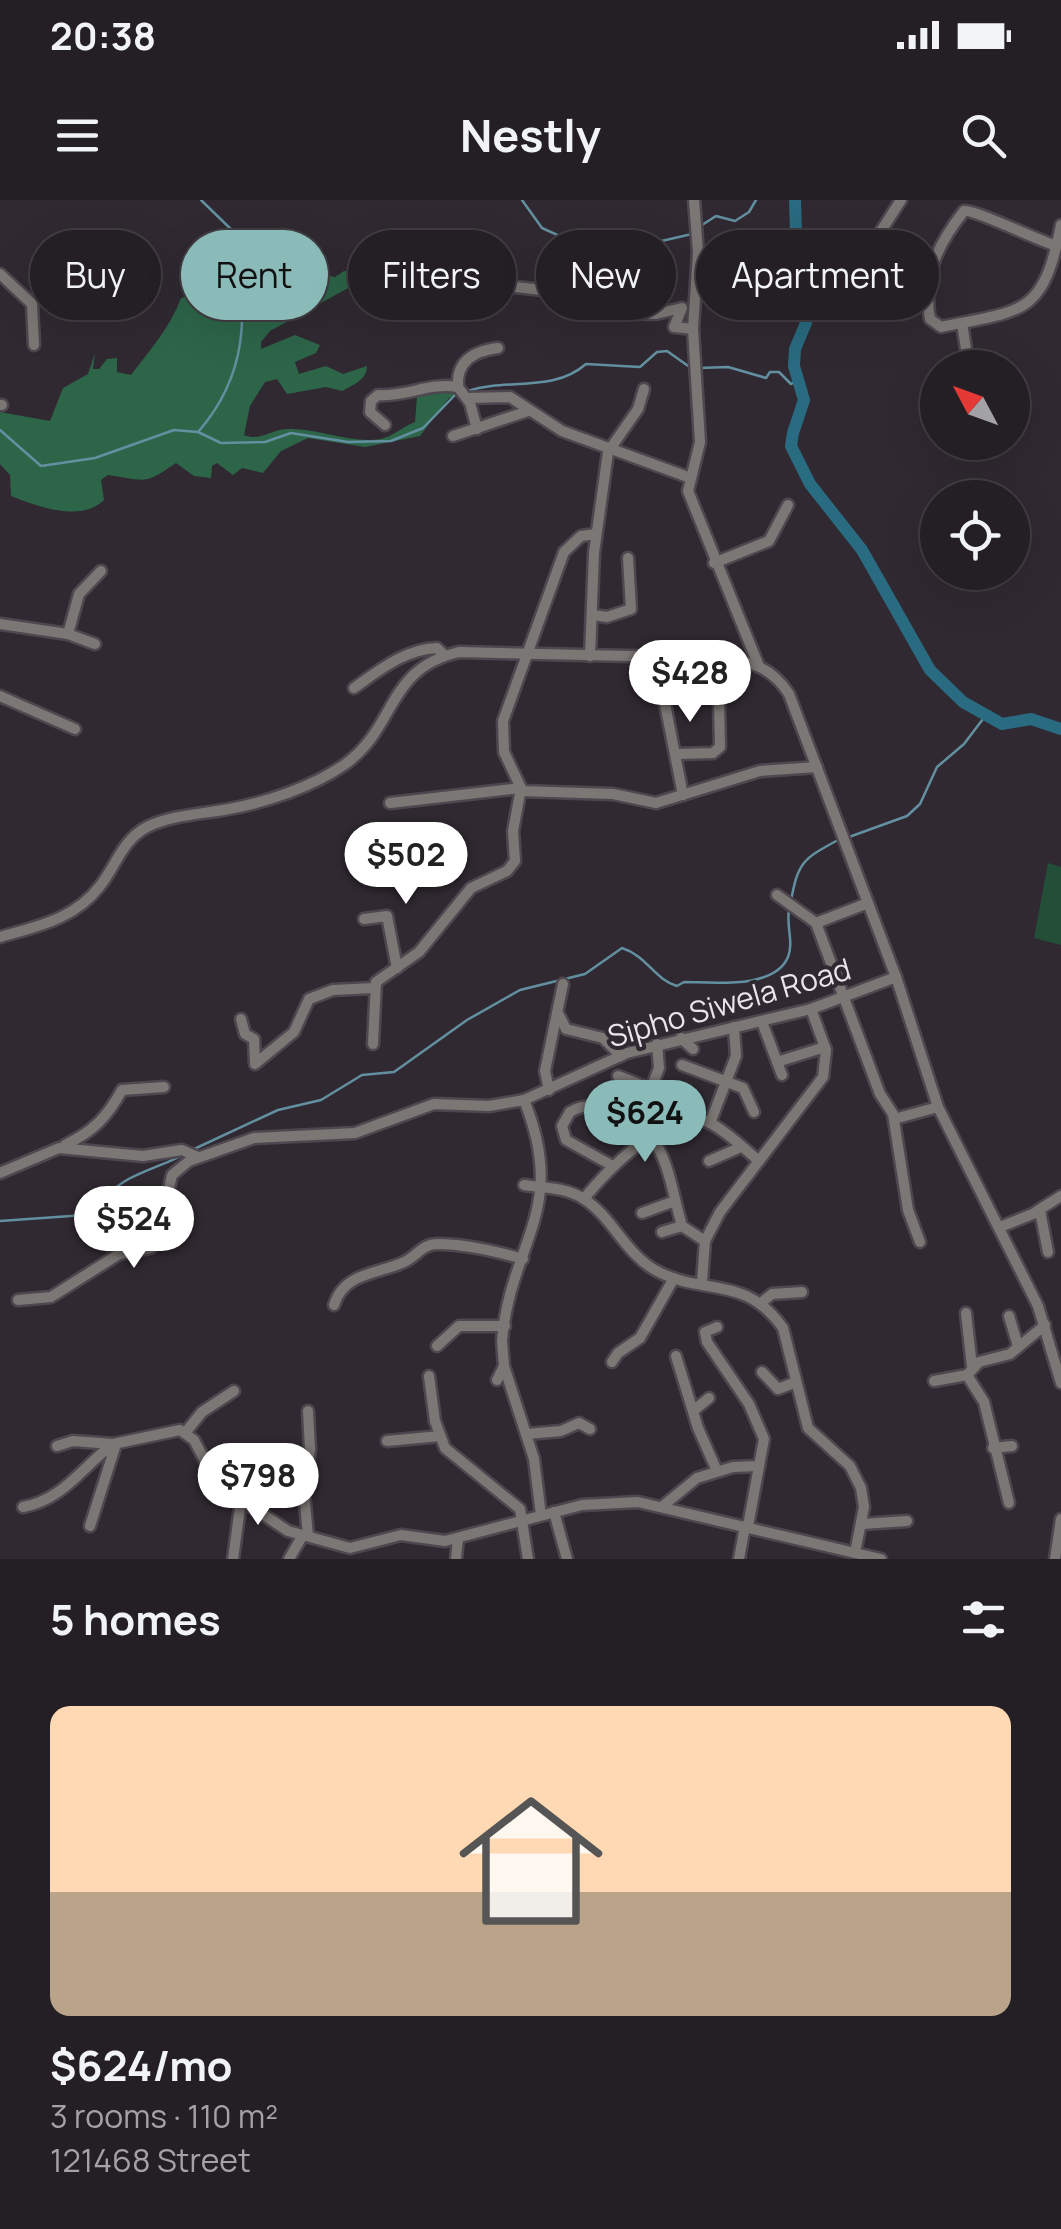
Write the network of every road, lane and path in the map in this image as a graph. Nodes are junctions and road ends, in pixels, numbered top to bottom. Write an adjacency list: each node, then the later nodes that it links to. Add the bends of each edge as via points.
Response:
1 (694, 200): 9 (street)
2 (901, 200): 4 (street)
3 (1061, 225): 5 (street)
4 (882, 230)
5 (1057, 246): 8 (street, via 1041,291 1026,305); 8 (street, via 978,210 962,213 930,266 926,292 932,322)
6 (0, 274): 10 (street, via 32,304)
7 (516, 287): 9 (street, via 580,294 622,313 682,308 674,327)
8 (962, 323): 12 (street)
9 (693, 329): 20 (street, via 700,442)
10 (34, 345)
11 (498, 348): 14 (street, via 464,362)
12 (966, 350)
13 (644, 389): 19 (street, via 638,409)
14 (462, 392): 15 (street, via 510,397); 16 (street, via 437,384 400,397 378,395 370,412); 17 (street)
15 (528, 411): 17 (street); 19 (street, via 562,431)
16 (385, 425)
17 (476, 429): 18 (street)
18 (453, 436)
19 (610, 445): 20 (street); 22 (street)
20 (688, 478): 24 (street)
21 (788, 504): 24 (street, via 769,541)
22 (596, 534): 26 (street); 30 (street, via 566,549)
23 (628, 558): 26 (street, via 631,609)
24 (714, 563): 35 (street)
25 (101, 570): 28 (street, via 79,594)
26 (593, 615): 32 (street)
27 (0, 624): 28 (street)
28 (68, 634): 29 (street)
29 (95, 644)
30 (525, 654): 31 (street); 32 (street); 41 (street, via 502,734)
31 (444, 655): 36 (street, via 428,648 379,667); 48 (street, via 417,668 374,734 338,769 254,803 149,827 131,839 76,910)
32 (590, 656): 33 (street)
33 (662, 656): 34 (street); 39 (street)
34 (718, 658): 35 (street); 39 (street, via 720,747)
35 (758, 665): 40 (street, via 790,694)
36 (354, 688)
37 (0, 696): 38 (street)
38 (76, 729)
39 (677, 754): 42 (street)
40 (816, 767): 42 (street, via 760,771); 45 (street)
41 (521, 790): 42 (street, via 614,794 645,803); 43 (street); 49 (street, via 512,867 471,888 426,946)
42 (684, 795)
43 (390, 803)
44 (778, 895): 47 (street)
45 (868, 903): 47 (street); 50 (street)
46 (364, 919): 49 (street, via 387,916)
47 (816, 924): 53 (street)
48 (0, 937)
49 (397, 968): 52 (street)
50 (896, 977): 53 (street, Sipho Siwela Road); 74 (street)
51 (563, 984): 55 (street)
52 (374, 988): 56 (street, via 309,999 294,1032 256,1064 254,1039); 60 (street)
53 (842, 997): 54 (street, Sipho Siwela Road); 76 (street)
54 (811, 1009): 57 (street, Sipho Siwela Road); 62 (street)
55 (560, 1014): 64 (street, via 566,1029 609,1034); 71 (street, via 545,1071)
56 (241, 1018)
57 (762, 1022): 58 (street, Sipho Siwela Road); 65 (street)
58 (734, 1027): 59 (street, Sipho Siwela Road); 69 (street, via 737,1042)
59 (682, 1038): 61 (street, Sipho Siwela Road); 63 (street)
60 (374, 1044)
61 (657, 1044): 64 (street, Sipho Siwela Road); 72 (street, via 661,1058)
62 (825, 1047): 65 (street); 85 (street, via 824,1076 779,1145)
63 (693, 1049)
64 (621, 1056): 71 (street, Sipho Siwela Road)
65 (777, 1062): 68 (street)
66 (682, 1066): 69 (street)
67 (618, 1076): 72 (street)
68 (782, 1076)
69 (726, 1082): 75 (street, via 745,1091); 79 (street)
70 (164, 1087): 81 (street, via 122,1090 101,1123)
71 (549, 1090): 73 (street, Sipho Siwela Road)
72 (650, 1092): 77 (street); 78 (street)
73 (524, 1100): 83 (street, Sipho Siwela Road, via 489,1106 444,1102 367,1130 254,1138); 89 (street, via 538,1134)
74 (938, 1107): 76 (street); 96 (street)
75 (754, 1112)
76 (894, 1119): 99 (street, via 908,1210)
77 (639, 1120): 80 (street); 86 (street, via 592,1105 570,1112 562,1133)
78 (694, 1121): 79 (street); 80 (street)
79 (710, 1123): 82 (street)
80 (652, 1137): 86 (street); 92 (street)
81 (60, 1148): 83 (street, Sipho Siwela Road); 87 (street, Sipho Siwela Road)
82 (741, 1148): 84 (street); 85 (street)
83 (192, 1154): 105 (street, via 168,1180 151,1248 119,1254 52,1297)
84 (710, 1161)
85 (760, 1161): 98 (street)
86 (611, 1165): 91 (street)
87 (0, 1173)
88 (524, 1185): 89 (street)
89 (543, 1186): 91 (street); 101 (street)
90 (1061, 1196): 93 (street)
91 (584, 1200): 102 (street, via 645,1263)
92 (675, 1201): 94 (street); 95 (street)
93 (1037, 1211): 96 (street); 100 (street)
94 (642, 1213)
95 (682, 1226): 97 (street); 98 (street)
96 (1000, 1228): 110 (street)
97 (662, 1232)
98 (706, 1241): 103 (street)
99 (920, 1242)
100 (1048, 1252)
101 (523, 1260): 107 (street, via 428,1245 404,1262 364,1273); 111 (street)
102 (674, 1278): 103 (street); 116 (street, via 640,1338)
103 (702, 1282): 106 (street)
104 (802, 1292): 106 (street, via 772,1294)
105 (18, 1300)
106 (761, 1303): 122 (street, via 783,1328)
107 (334, 1305)
108 (966, 1313): 118 (street)
109 (1009, 1316): 114 (street)
110 (1045, 1325): 114 (street); 124 (street)
111 (505, 1326): 113 (street, via 459,1326); 117 (street)
112 (717, 1327): 138 (street, via 704,1334 764,1439)
113 (438, 1346)
114 (1018, 1346): 118 (street)
115 (676, 1356): 128 (street)
116 (612, 1362)
117 (504, 1366): 121 (street); 131 (street)
118 (969, 1371): 123 (street); 137 (street, via 984,1402)
119 (762, 1372): 122 (street, via 778,1389)
120 (429, 1376): 132 (street)
121 (497, 1380)
122 (796, 1382): 149 (street, via 808,1428 859,1481)
123 (934, 1382)
124 (1061, 1383)
125 (234, 1392): 130 (street, via 202,1412)
126 (709, 1398): 128 (street)
127 (308, 1411): 152 (street)
128 (693, 1411): 139 (street)
129 (590, 1429): 131 (street, via 580,1423)
130 (185, 1433): 134 (street, via 171,1428); 140 (street)
131 (527, 1434): 145 (street)
132 (440, 1436): 133 (street); 148 (street, via 454,1457 516,1504)
133 (387, 1441)
134 (115, 1444): 135 (street, via 72,1440); 142 (street, via 53,1499); 150 (street)
135 (57, 1446)
136 (1012, 1446): 137 (street)
137 (993, 1448): 141 (street)
138 (760, 1466): 139 (street); 151 (street)
139 (717, 1472): 143 (street, via 689,1482)
140 (240, 1500): 152 (street); 155 (street)
141 (1009, 1503)
142 (22, 1506)
143 (663, 1506): 144 (street, via 598,1502); 151 (street)
144 (554, 1512): 145 (street); 159 (street)
145 (541, 1515): 148 (street)
146 (1061, 1518): 162 (street)
147 (907, 1520): 149 (street)
148 (522, 1521): 153 (street); 158 (street)
149 (862, 1524): 154 (street)
150 (90, 1526)
151 (746, 1526): 154 (street); 160 (street)
152 (305, 1535): 153 (street, via 350,1548 401,1535); 156 (street)
153 (458, 1538): 157 (street)
154 (856, 1553): 161 (street)
155 (232, 1559)
156 (290, 1559)
157 (456, 1559)
158 (528, 1559)
159 (567, 1559)
160 (740, 1559)
161 (882, 1559)
162 (1055, 1559)

